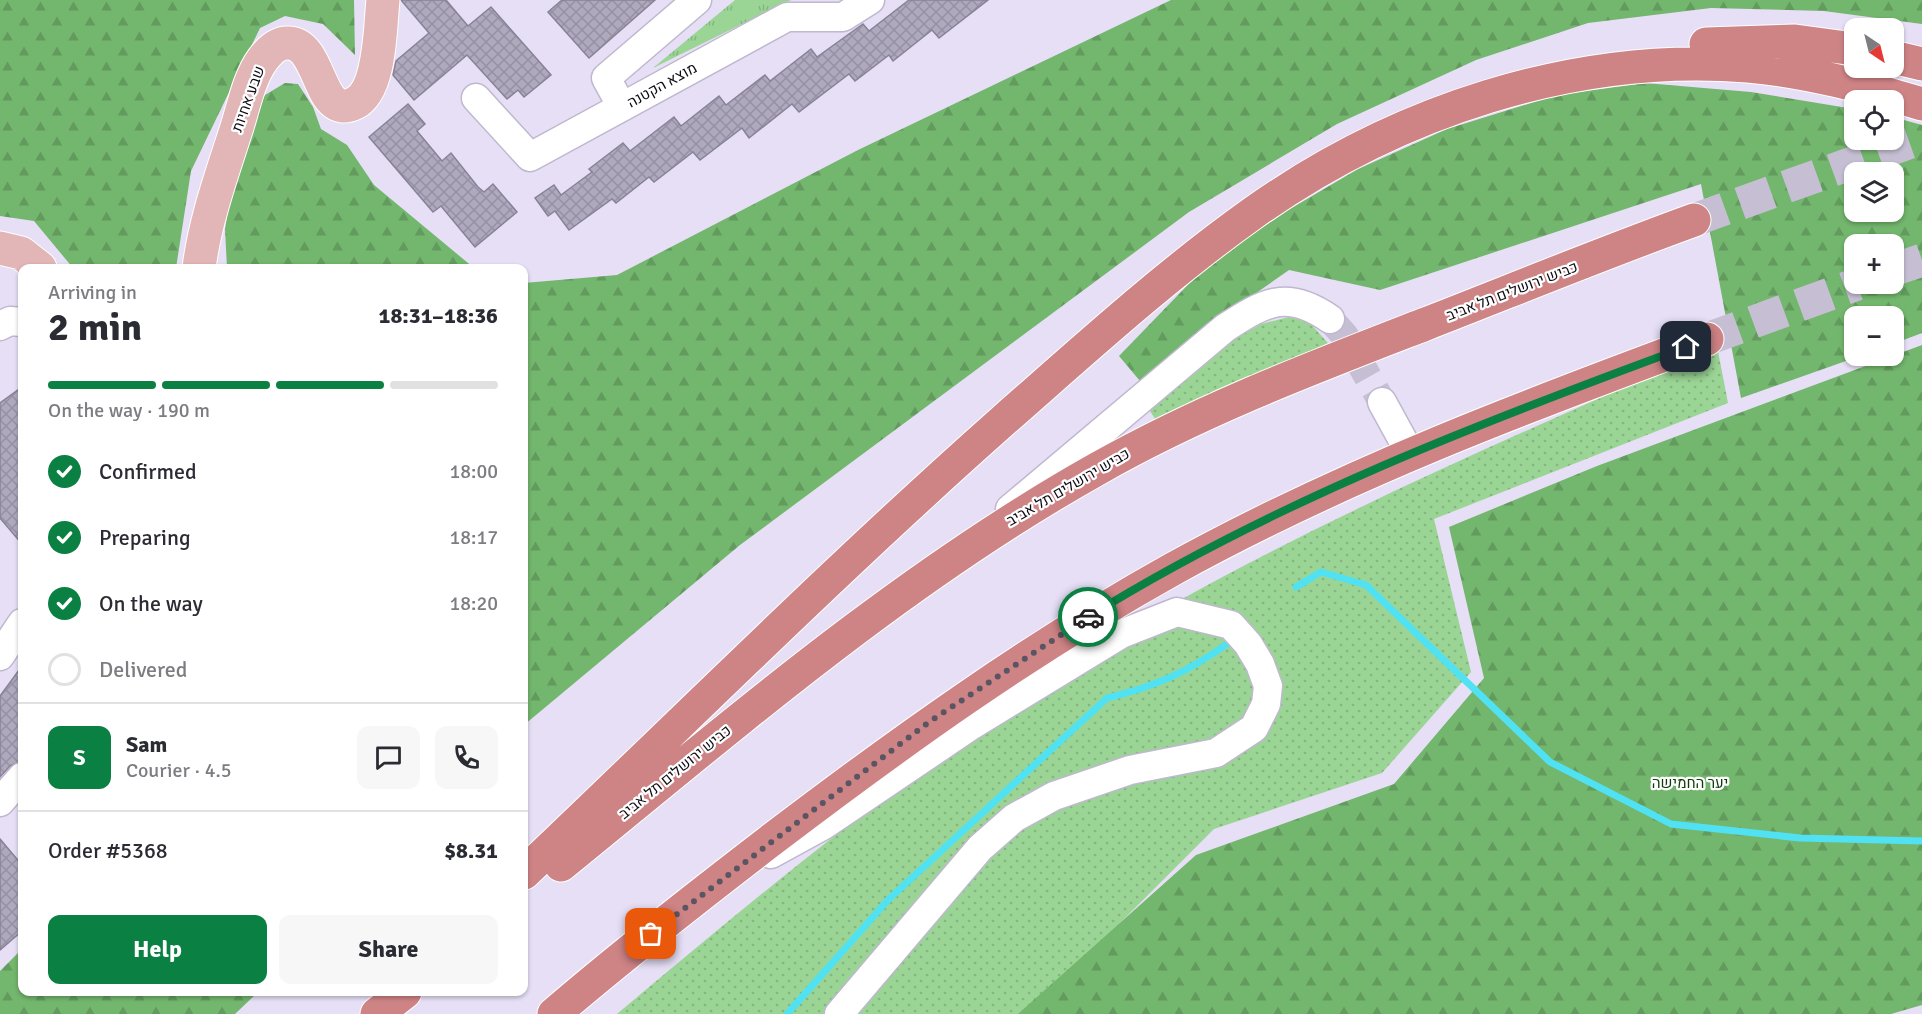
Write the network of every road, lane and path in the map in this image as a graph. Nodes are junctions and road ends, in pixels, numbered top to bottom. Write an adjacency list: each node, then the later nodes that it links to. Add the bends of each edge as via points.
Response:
1 (384, 0): 14 (main road, שבע אחיות, via 374,77 365,94 353,104 331,100 310,57 298,45 284,43 263,59 251,84 209,216)
2 (697, 0): 10 (street, via 606,78)
3 (870, 0): 10 (street, מוצא הקטנה, via 843,17 787,17)
4 (1844, 48): 8 (highway, via 1795,42 1696,45 1600,61 1518,84)
5 (1904, 60): 6 (highway)
6 (1922, 64)
7 (476, 98): 10 (street, מוצא הקטנה, via 530,157)
8 (1482, 99): 9 (highway, via 1605,70 1677,64 1749,66 1822,77); 26 (highway, via 1392,133 1324,168 1257,210 1192,258 923,491)
9 (1922, 104)
10 (622, 107)
11 (1694, 220): 21 (highway, כביש ירושלים תל אביב, via 1210,411 1098,468)
12 (0, 248): 13 (main road, via 21,253)
13 (35, 264)
14 (200, 264)
15 (1330, 318): 21 (street, via 1295,300 1248,313 1225,328)
16 (18, 322): 17 (street)
17 (0, 326)
18 (1707, 339): 20 (highway)
19 (1382, 402): 20 (street)
20 (1411, 455): 28 (highway, via 1254,527 1097,612 929,722)
21 (942, 566): 27 (highway, כביש ירושלים תל אביב, via 794,676)
22 (18, 629): 23 (street)
23 (0, 656)
24 (18, 782): 25 (street)
25 (0, 802)
26 (528, 869)
27 (528, 892)
28 (704, 892): 32 (highway); 33 (street, via 824,825 972,725 1121,634 1177,612 1231,625 1260,664 1268,687 1266,704 1254,728 1216,753 1130,770 1054,796 1014,818 980,848)
29 (395, 996): 31 (highway)
30 (400, 996): 31 (highway)
31 (376, 1014)
32 (554, 1014)
33 (839, 1014)

